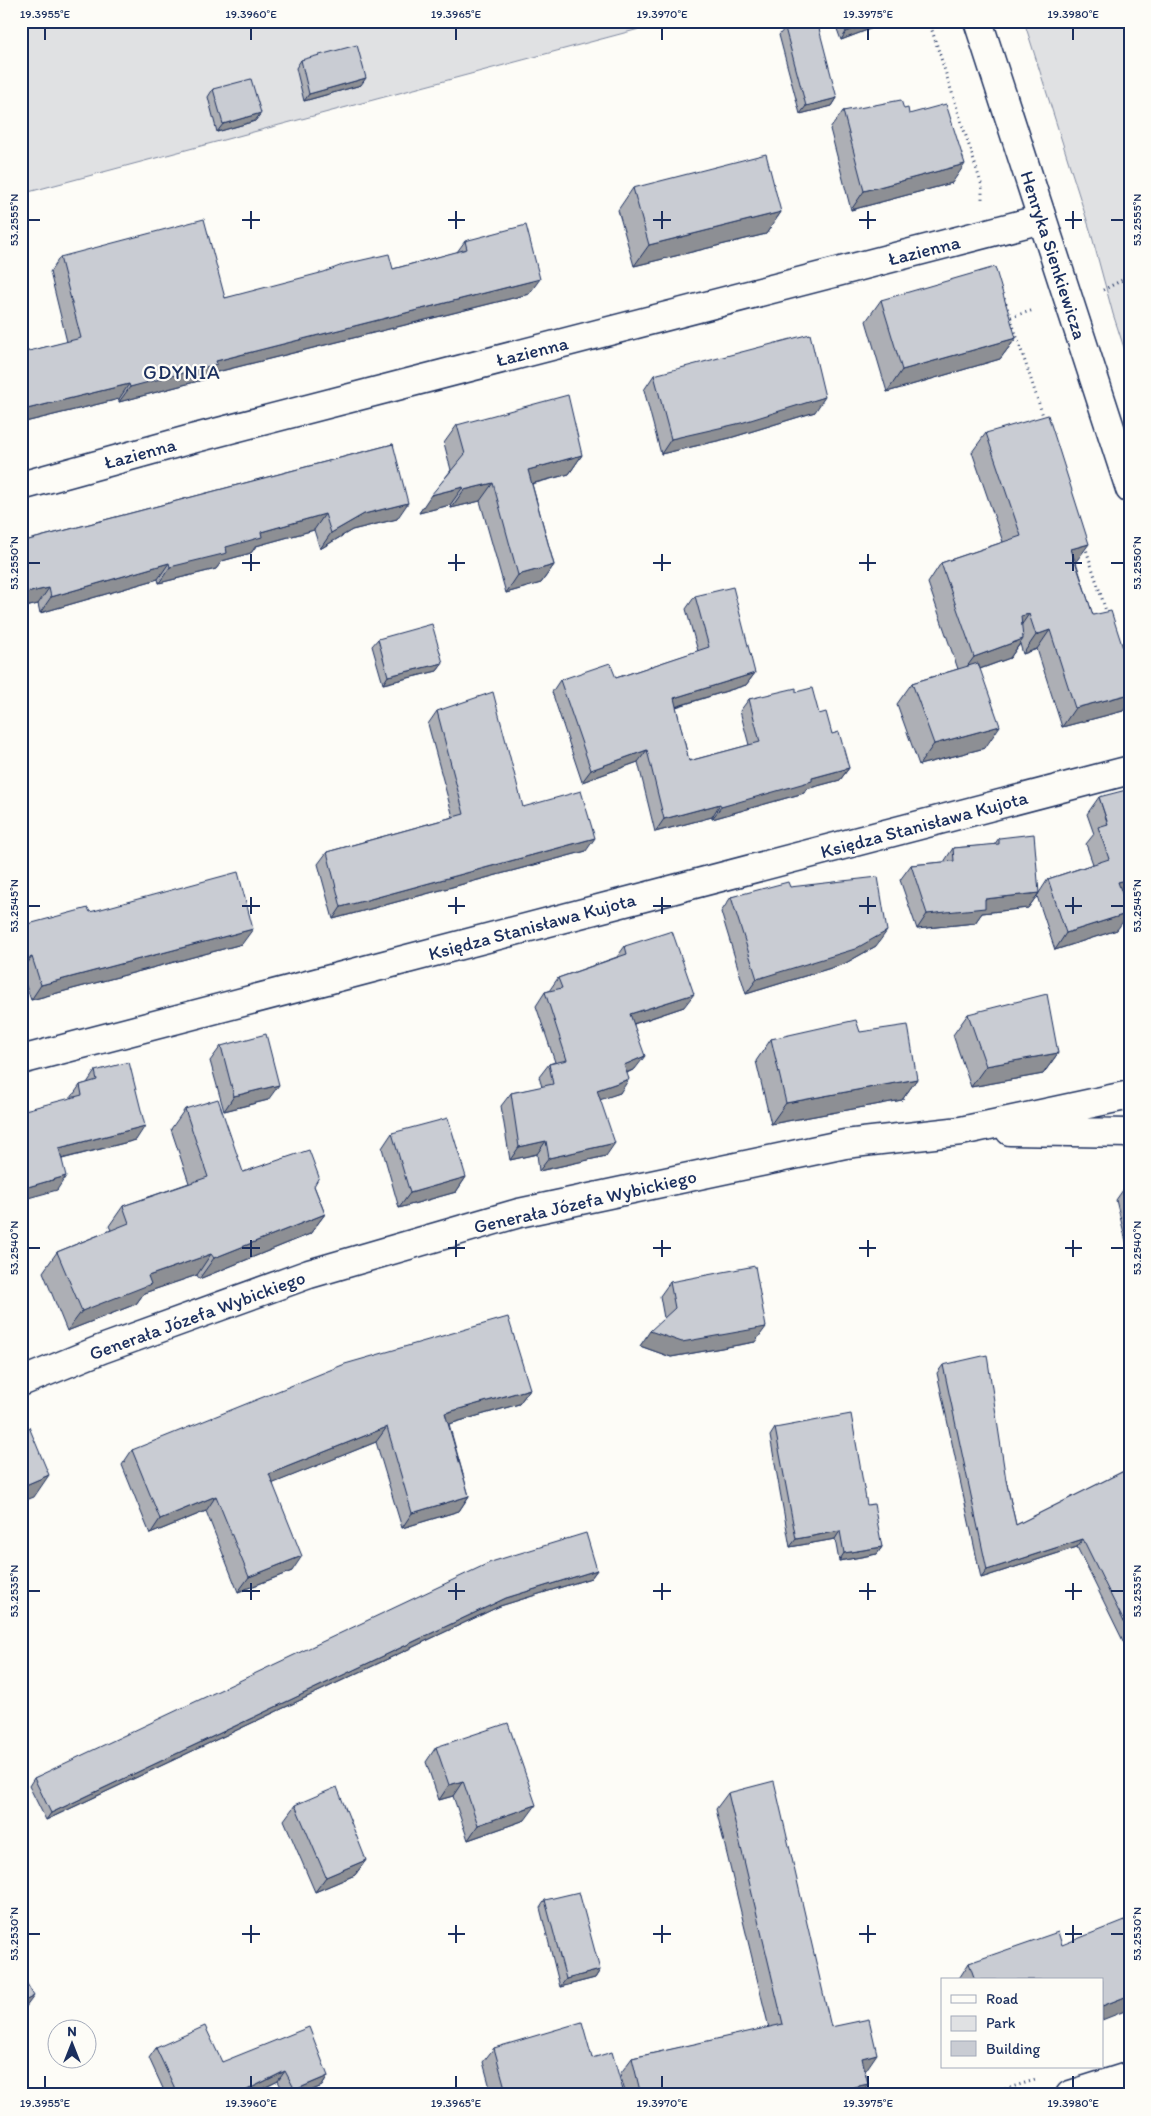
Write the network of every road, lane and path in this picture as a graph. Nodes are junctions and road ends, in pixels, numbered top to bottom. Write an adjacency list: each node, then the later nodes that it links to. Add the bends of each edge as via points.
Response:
1 (929, 21): 4 (path, via 982,186)
2 (978, 21): 3 (street, Henryka Sienkiewicza)
3 (1042, 219): 4 (street, Łazienna); 11 (street, Henryka Sienkiewicza)
4 (983, 235): 8 (path); 10 (street, Łazienna)
5 (1130, 276): 6 (path)
6 (1095, 292)
7 (1042, 308): 8 (path)
8 (1011, 317): 9 (path)
9 (1044, 420)
10 (21, 486)
11 (1130, 489)
12 (1084, 542): 13 (path)
13 (1108, 618)
14 (1130, 770): 15 (street, Księdza Stanisława Kujota)
15 (21, 1060)
16 (1130, 1095): 17 (street, Generała Józefa Wybickiego)
17 (961, 1130): 18 (street, Generała Józefa Wybickiego); 19 (street, Generała Józefa Wybickiego, via 845,1144 519,1213 309,1274)
18 (1130, 1133)
19 (21, 1382)
20 (1130, 2076): 23 (street)
21 (1040, 2078): 22 (path)
22 (986, 2095)
23 (1070, 2095)

